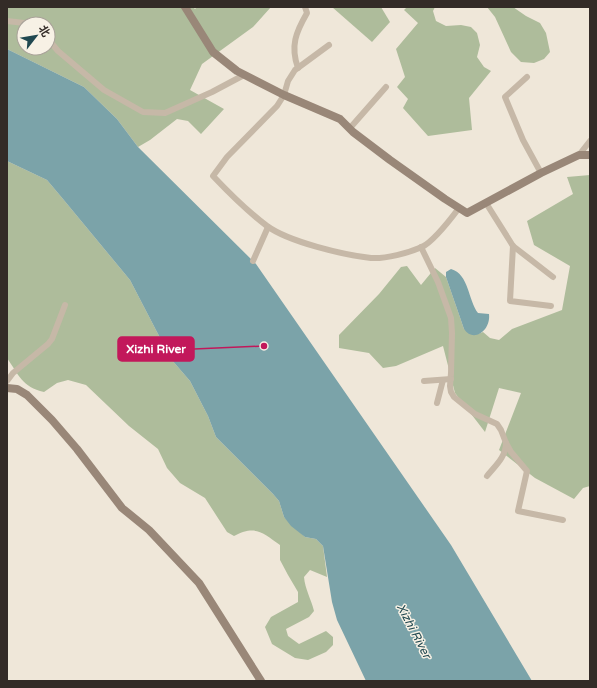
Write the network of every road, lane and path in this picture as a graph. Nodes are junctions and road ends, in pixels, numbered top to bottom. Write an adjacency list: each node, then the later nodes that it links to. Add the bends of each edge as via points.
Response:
1 (185, 7): 6 (street, via 214,52)
2 (305, 7): 5 (street, via 307,13 294,44 294,57)
3 (329, 45): 5 (street)
4 (56, 49): 6 (street, via 104,90 143,112 165,113)
5 (298, 68): 9 (street, via 288,81)
6 (244, 75): 9 (street)
7 (526, 77): 14 (street, via 505,97 523,140)
8 (386, 87): 10 (street)
9 (284, 95): 10 (street, via 340,119); 17 (street, via 213,176)
10 (350, 128): 16 (street, via 390,160)
11 (590, 141): 12 (street)
12 (579, 155): 13 (street); 14 (street)
13 (590, 155)
14 (541, 173): 15 (street)
15 (486, 203): 16 (street, via 467,213); 18 (street)
16 (459, 208): 19 (street, via 434,239)
17 (268, 227): 19 (street, via 321,248 372,258 389,257); 20 (street)
18 (513, 246): 21 (street); 23 (street, via 510,301)
19 (421, 247): 24 (street, via 438,282 450,318)
20 (253, 261)
21 (553, 277)
22 (65, 305): 26 (street, via 52,339)
23 (551, 306)
24 (450, 379): 25 (street); 30 (street, via 454,397 475,414 496,424)
25 (443, 380): 27 (street); 29 (street)
26 (7, 381)
27 (424, 382)
28 (7, 388): 33 (street, via 17,389 27,395 52,420 122,508 149,530 199,582)
29 (437, 403)
30 (506, 443): 31 (street, via 503,456); 32 (street, via 527,471 518,511)
31 (487, 476)
32 (563, 520)
33 (261, 681)

